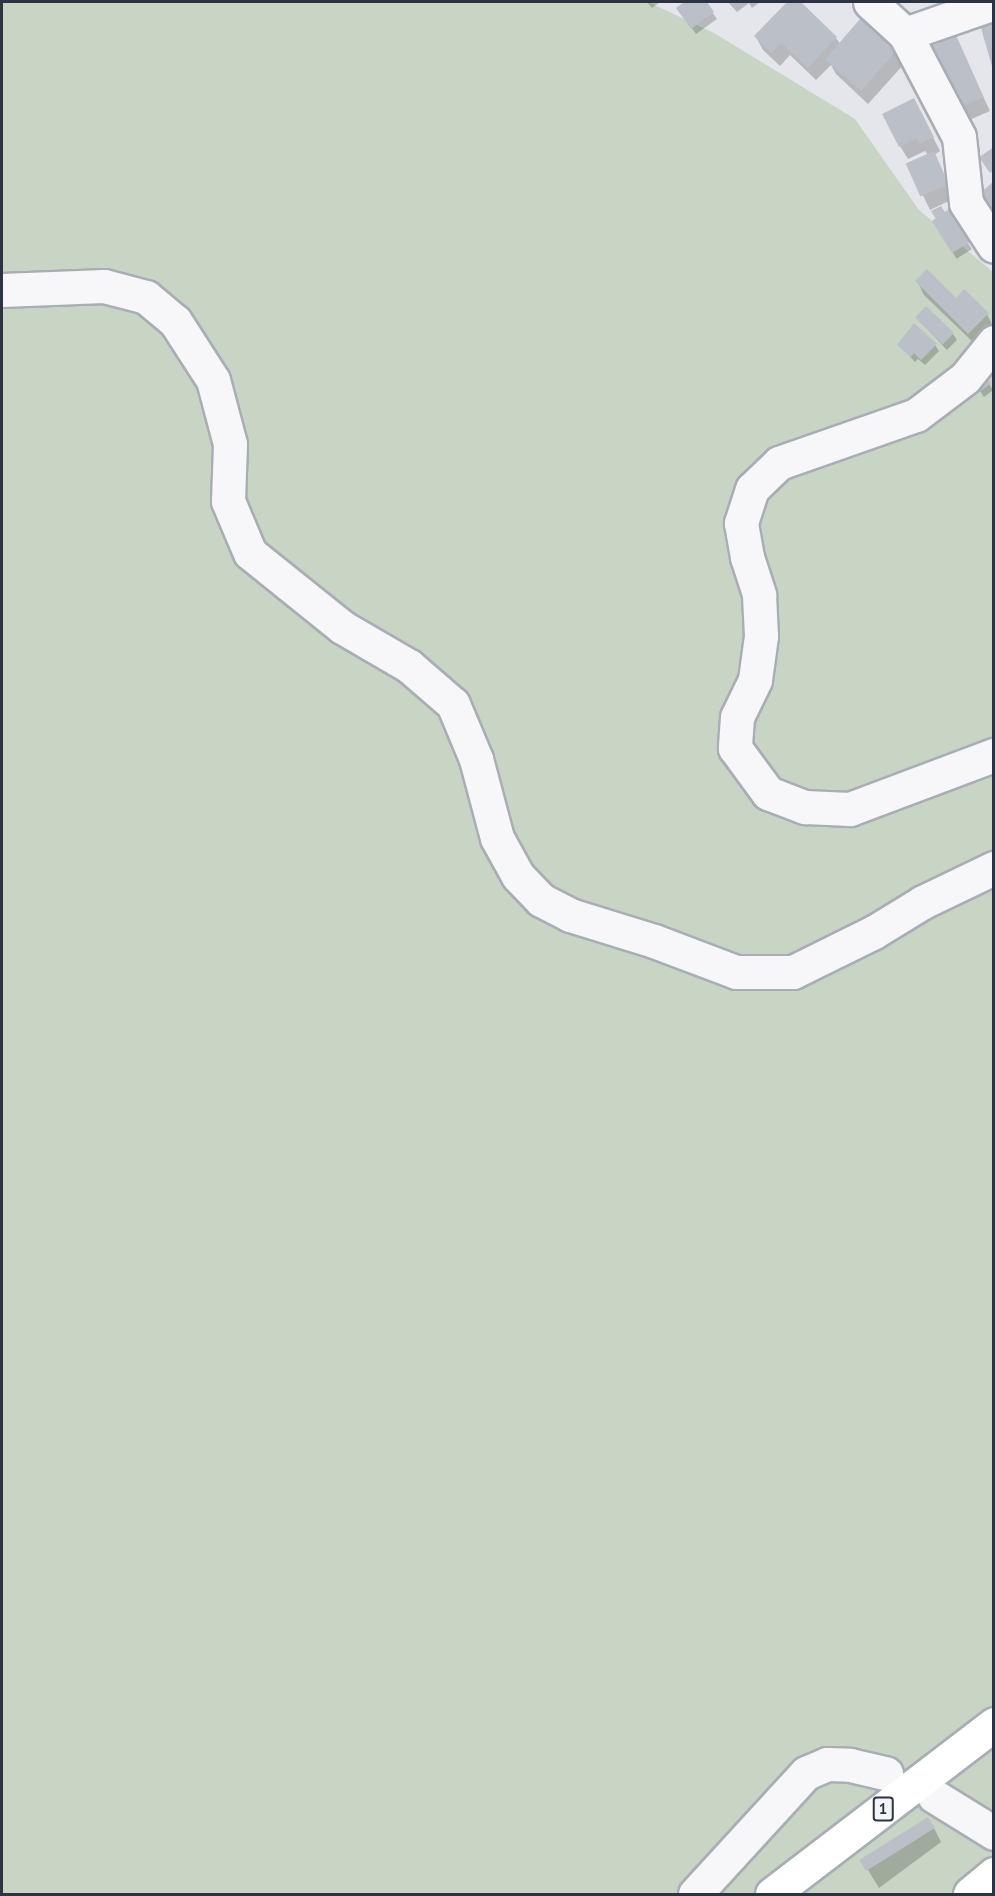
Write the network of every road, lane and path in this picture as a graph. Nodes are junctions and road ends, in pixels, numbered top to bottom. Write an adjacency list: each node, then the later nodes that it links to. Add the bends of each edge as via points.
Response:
1 (870, 2): 3 (street)
2 (993, 3): 3 (street)
3 (905, 34): 4 (street, via 959,137 966,203)
4 (993, 246)
5 (2, 290): 8 (street, via 104,286 146,297 174,321 213,380 230,444 228,501 250,553 342,627 409,666 453,704 476,759 497,838 518,876 541,900 570,915 736,972 793,972)
6 (993, 342): 7 (street, via 965,378 916,415 778,463 752,489 741,523 759,594 761,636 755,680 737,717 735,748 768,793 805,807 850,809)
7 (993, 755)
8 (993, 868)
9 (993, 1724): 17 (highway, 1)
10 (827, 1764): 11 (street); 15 (street, via 806,1773); 16 (street, via 804,1801)
11 (886, 1773)
12 (934, 1796): 13 (street)
13 (993, 1833)
14 (993, 1874): 18 (highway)
15 (695, 1894)
16 (722, 1894)
17 (772, 1894)
18 (970, 1894)

